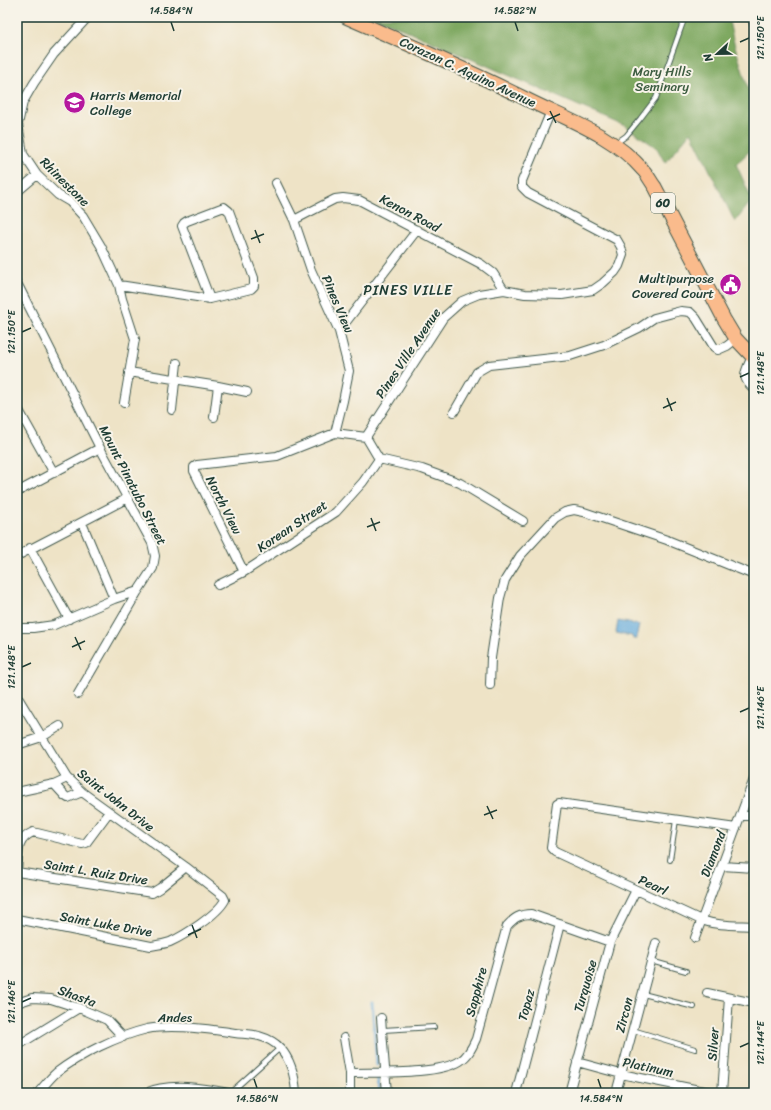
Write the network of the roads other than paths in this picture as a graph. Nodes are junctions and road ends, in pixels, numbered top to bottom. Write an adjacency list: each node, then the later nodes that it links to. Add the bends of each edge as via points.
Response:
1 (88, 17): 6 (street, Rhinestone, via 54,54 23,102 18,124 22,154)
2 (346, 17): 4 (main road, Corazon C. Aquino Avenue / 60, via 424,50)
3 (685, 17): 5 (lane, via 656,98 626,136)
4 (550, 111): 5 (main road, Corazon C. Aquino Avenue / 60); 13 (street, Pines Ville Avenue, via 522,186 528,193 617,240 623,255 615,272 593,290 562,295 525,294)
5 (615, 145): 16 (main road, Corazon C. Aquino Avenue / 60, via 643,170 655,188)
6 (37, 175): 8 (street); 12 (street, Rhinestone, via 58,195 76,207 101,246)
7 (276, 183): 9 (street, Pines View)
8 (17, 192)
9 (294, 220): 10 (street, Kenon Road, via 343,198 359,200); 15 (street, Pines View, via 311,270)
10 (417, 230): 13 (street, Kenon Road, via 481,264 493,273); 15 (street)
11 (17, 283): 31 (street, Mount Pinatubo Street)
12 (119, 285): 14 (street); 19 (street, Rhinestone, via 135,338)
13 (504, 290): 30 (street, Pines Ville Avenue, via 479,294 462,301 443,318)
14 (210, 299): 14 (street, via 182,226 184,222 224,207 229,211 254,278 254,286 251,289)
15 (339, 332): 29 (street, Pines View, via 349,372)
16 (736, 339): 17 (main road, Corazon C. Aquino Avenue / 60); 27 (street, via 718,350 690,312 672,313 654,318 604,345 570,356 489,365 477,372)
17 (753, 358): 22 (street, via 744,373 745,380)
18 (176, 363): 20 (street)
19 (129, 372): 20 (street); 24 (street, Rhinestone)
20 (175, 380): 21 (street); 26 (street)
21 (218, 386): 23 (street); 28 (street)
22 (754, 389)
23 (247, 392)
24 (124, 403)
25 (17, 407): 33 (street)
26 (172, 410)
27 (454, 412)
28 (214, 417)
29 (335, 433): 30 (street); 40 (street, North View, via 277,456 194,467)
30 (366, 437): 32 (street)
31 (100, 448): 33 (street); 35 (street, Mount Pinatubo Street)
32 (379, 459): 36 (street, via 422,469 460,483); 40 (street, Korean Street, via 363,482 336,512)
33 (54, 473): 34 (street)
34 (17, 492)
35 (128, 498): 37 (street); 43 (street, Mount Pinatubo Street, via 152,543 155,556 153,568)
36 (523, 521)
37 (82, 523): 38 (street); 44 (street)
38 (30, 548): 39 (street); 45 (street)
39 (17, 556)
40 (244, 572): 42 (street, Korean Street)
41 (754, 575): 47 (street, via 667,540 584,512 565,512 555,518 520,556 505,580 491,658)
42 (218, 585)
43 (138, 591): 44 (street); 48 (street, Mount Pinatubo Street)
44 (114, 599): 45 (street)
45 (69, 619): 46 (street, via 54,625)
46 (17, 628)
47 (490, 684)
48 (78, 694)
49 (17, 696): 51 (street, Saint John Drive)
50 (60, 726): 51 (street)
51 (42, 737): 52 (street); 53 (street, Saint John Drive)
52 (17, 745)
53 (67, 778): 55 (street); 57 (street, Saint John Drive)
54 (754, 779): 59 (street, Diamond)
55 (54, 784): 56 (street); 57 (street, via 68,798)
56 (17, 792)
57 (82, 792): 58 (street, Saint John Drive)
58 (109, 812): 65 (street, Saint John Drive); 67 (street, via 86,843 33,832 26,835 21,841)
59 (741, 816): 60 (street); 62 (street, Diamond)
60 (754, 816)
61 (676, 819): 62 (street); 63 (lane); 68 (street, Pearl, via 557,804 551,848)
62 (736, 828): 64 (street, Diamond)
63 (670, 860)
64 (722, 866): 66 (street); 71 (street, Diamond)
65 (186, 867): 67 (street, Saint L. Ruiz Drive, via 152,892); 69 (street, Saint John Drive)
66 (754, 868)
67 (17, 872)
68 (636, 890): 71 (street, Pearl); 75 (street, Turquoise)
69 (225, 900): 70 (street, Saint Luke Drive, via 198,926 169,942 151,946)
70 (17, 919)
71 (701, 920): 73 (street, Pearl, via 709,923); 74 (street, Diamond)
72 (560, 924): 75 (street, Sapphire); 96 (street, Sapphire, via 524,914 507,926 476,1039 468,1054 460,1061 432,1070); 106 (street, Topaz)
73 (754, 926)
74 (695, 938)
75 (610, 942): 95 (street, Turquoise)
76 (656, 943): 77 (street, Zircon)
77 (651, 961): 78 (lane); 79 (street, Zircon)
78 (686, 971)
79 (642, 993): 84 (lane); 89 (street, Zircon)
80 (707, 993): 81 (street)
81 (729, 998): 83 (street); 110 (street, Silver)
82 (17, 1003): 85 (street, Shasta, via 32,998 51,999)
83 (754, 1003)
84 (694, 1007)
85 (79, 1008): 90 (street, Shasta, via 107,1020); 92 (street)
86 (381, 1018): 88 (street)
87 (434, 1027): 88 (lane)
88 (383, 1030): 96 (street)
89 (633, 1030): 94 (lane); 98 (street, Zircon)
90 (123, 1037): 93 (street, Andes, via 147,1029 176,1027 220,1030 258,1036); 100 (street, Andes, via 80,1056 55,1074)
91 (344, 1038): 97 (street)
92 (17, 1046)
93 (280, 1048): 102 (lane); 103 (street, Andes, via 293,1072)
94 (695, 1049)
95 (577, 1062): 98 (street, Platinum); 107 (street, Turquoise)
96 (386, 1072): 97 (street, Sapphire); 105 (street)
97 (350, 1073): 104 (street)
98 (621, 1074): 108 (street, Zircon); 109 (street, Platinum)
99 (180, 1090): 101 (street, via 151,1090); 102 (street, via 199,1088)
100 (38, 1093)
101 (145, 1093)
102 (229, 1093)
103 (296, 1093)
104 (350, 1093)
105 (387, 1093)
106 (516, 1093)
107 (569, 1093)
108 (616, 1093)
109 (714, 1093)
110 (722, 1093)

